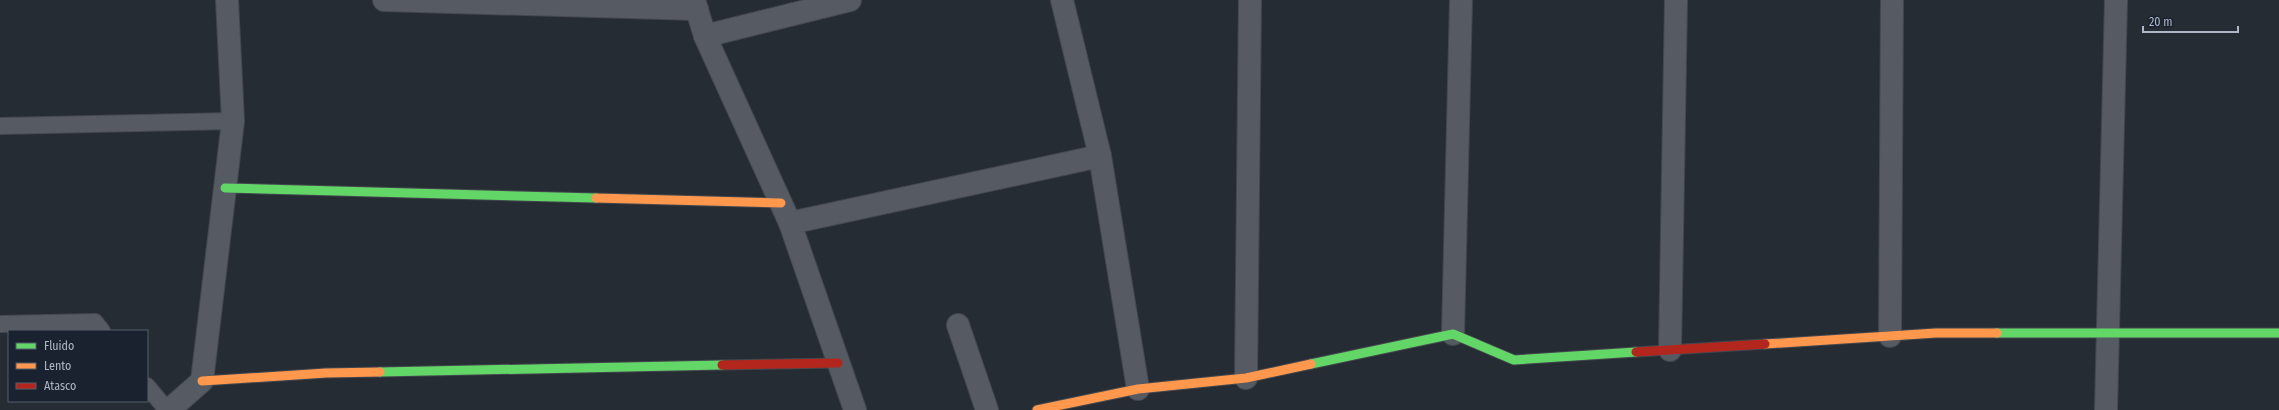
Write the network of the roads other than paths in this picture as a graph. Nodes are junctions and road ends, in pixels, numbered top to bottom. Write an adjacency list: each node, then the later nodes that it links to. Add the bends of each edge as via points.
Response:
1 (227, 0): 12 (street)
2 (384, 0): 10 (street)
3 (850, 0): 11 (street)
4 (1062, 0): 14 (street)
5 (1250, 0): 27 (street)
6 (1461, 0): 23 (street)
7 (1676, 0): 25 (street)
8 (1892, 0): 24 (street)
9 (2116, 0): 21 (street)
10 (696, 4): 11 (street)
11 (705, 36): 16 (street)
12 (233, 121): 13 (lane); 15 (street)
13 (0, 126)
14 (1100, 156): 17 (street); 30 (street)
15 (225, 188): 16 (street); 28 (street)
16 (781, 203): 17 (street)
17 (790, 223): 26 (street)
18 (0, 324): 20 (lane, via 95,322)
19 (958, 325): 33 (street)
20 (101, 330)
21 (2107, 333): 22 (street); 24 (street, via 1936,333); 35 (street)
22 (2279, 333)
23 (1453, 334): 25 (street, via 1514,360); 27 (street)
24 (1890, 336): 25 (street)
25 (1670, 350)
26 (838, 363): 28 (street, via 326,373); 32 (street)
27 (1246, 378): 30 (street)
28 (202, 381): 31 (street)
29 (148, 387): 31 (lane)
30 (1138, 389): 34 (street)
31 (168, 410)
32 (855, 410)
33 (987, 410)
34 (1037, 410)
35 (2106, 410)

